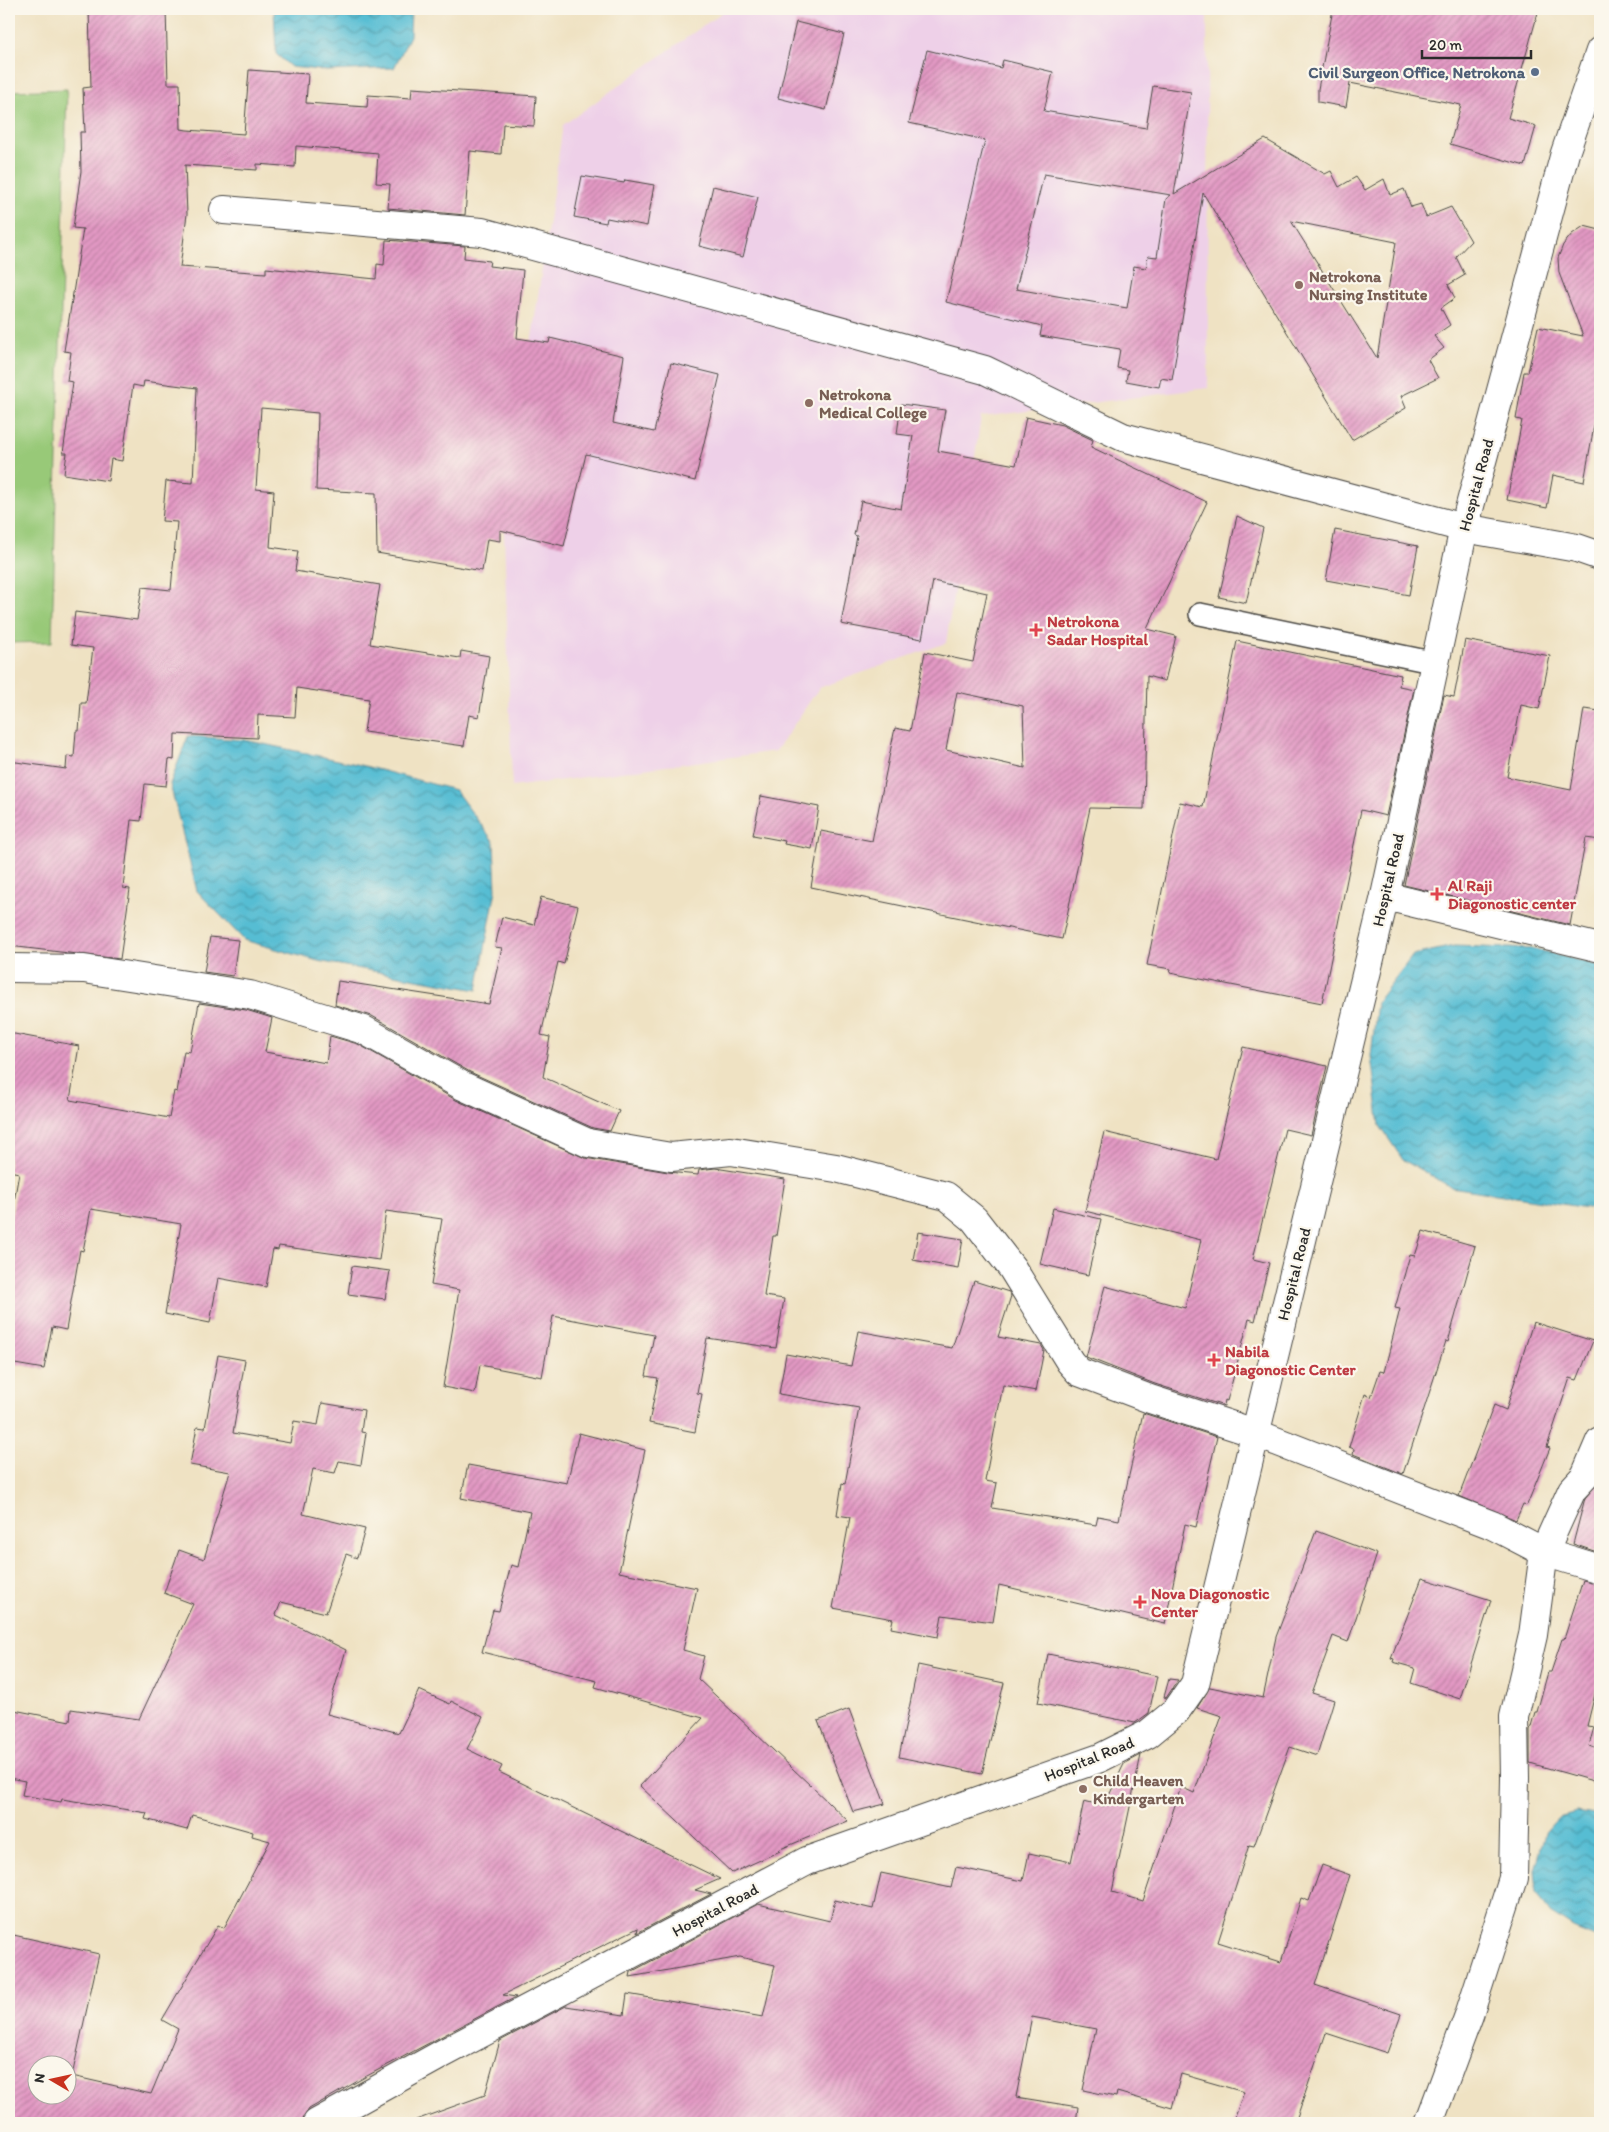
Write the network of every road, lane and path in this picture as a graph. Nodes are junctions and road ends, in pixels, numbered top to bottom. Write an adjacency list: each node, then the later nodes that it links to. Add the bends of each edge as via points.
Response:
1 (1600, 51): 3 (street, Hospital Road, via 1565,153)
2 (224, 210): 3 (street, via 482,232 985,370 1123,438)
3 (1464, 528): 4 (street, via 1577,548); 6 (street, Hospital Road)
4 (1600, 556)
5 (1200, 614): 6 (lane)
6 (1436, 663): 7 (street, Hospital Road)
7 (1384, 896): 8 (street); 10 (street, Hospital Road)
8 (1600, 948)
9 (9, 968): 10 (street, via 84,969 250,995 364,1030 463,1086 588,1143 671,1157 731,1151 836,1168 946,1196 974,1219 1012,1268 1079,1372)
10 (1255, 1433): 12 (street, via 1492,1525); 14 (street, Hospital Road, via 1195,1684 1176,1712 1148,1734 1100,1758 807,1861 450,2049)
11 (1600, 1441): 12 (street, via 1585,1476 1572,1490)
12 (1544, 1552): 13 (street); 15 (street, via 1533,1635 1514,1717 1512,1878 1469,2015)
13 (1600, 1569)
14 (317, 2123)
15 (1429, 2123)

